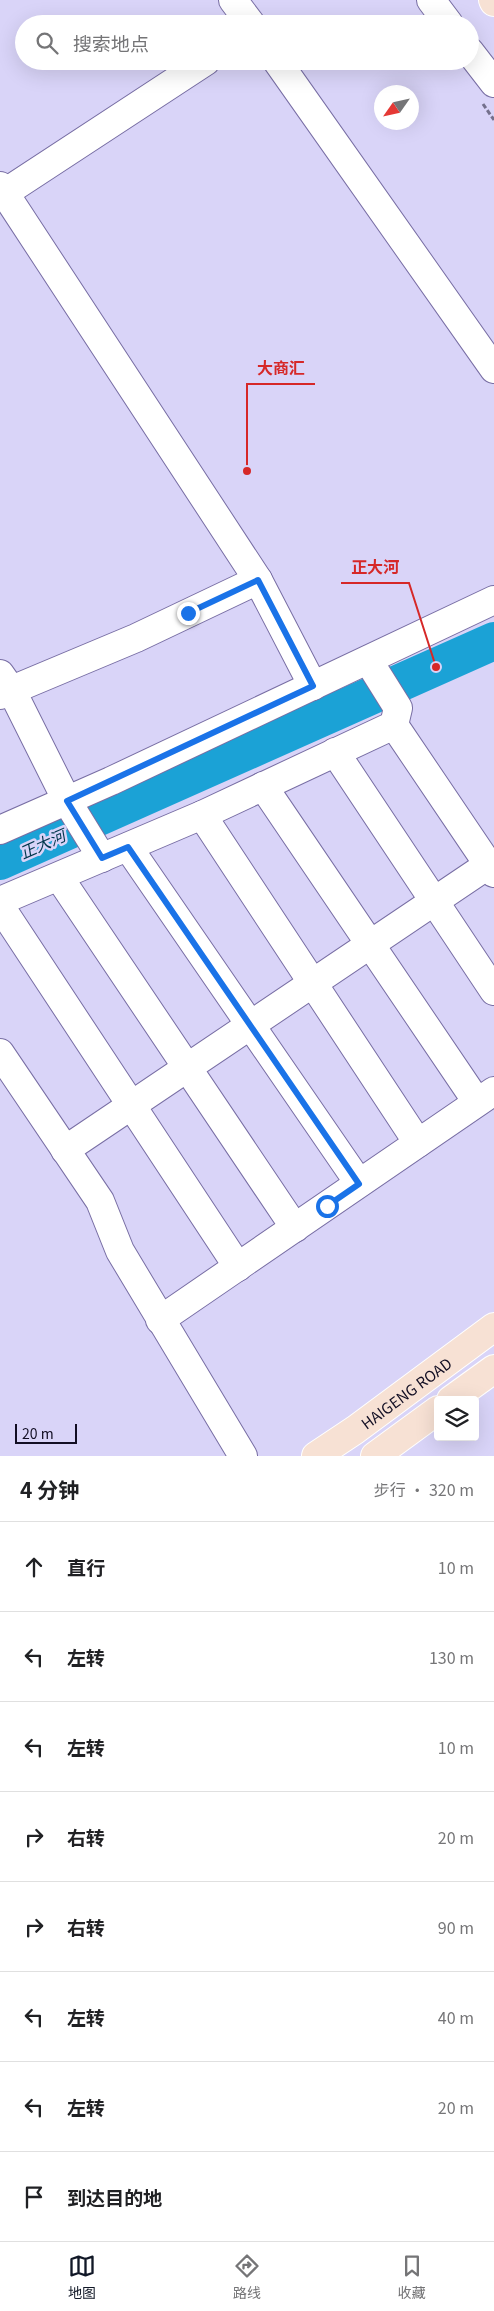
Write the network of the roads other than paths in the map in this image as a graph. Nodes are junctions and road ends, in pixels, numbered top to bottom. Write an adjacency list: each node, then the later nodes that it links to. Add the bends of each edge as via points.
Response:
1 (233, 0): 3 (street)
2 (431, 0): 4 (street)
3 (244, 15)
4 (442, 15)
5 (479, 64): 8 (street)
6 (192, 70): 9 (street)
7 (283, 70): 10 (street)
8 (494, 83)
9 (1, 192): 11 (street)
10 (494, 369)
11 (258, 580): 14 (street); 15 (street, via 136,638)
12 (494, 600): 13 (street)
13 (368, 660): 14 (street); 16 (street)
14 (313, 686): 19 (street)
15 (4, 687): 19 (street)
16 (396, 716): 17 (street); 24 (street)
17 (335, 752): 18 (street); 27 (street)
18 (263, 786): 20 (street); 29 (street)
19 (67, 801): 21 (street); 23 (street)
20 (202, 815): 22 (street); 30 (street)
21 (0, 830)
22 (128, 847): 23 (street); 32 (street)
23 (102, 858): 25 (street)
24 (491, 869): 27 (street)
25 (58, 877): 26 (street); 34 (street)
26 (0, 901)
27 (434, 901): 29 (street); 31 (street)
28 (0, 906): 36 (street)
29 (370, 944): 30 (street); 35 (street)
30 (313, 983): 32 (street); 37 (street)
31 (494, 992)
32 (250, 1025): 34 (street); 39 (street)
33 (0, 1053): 38 (street)
34 (187, 1067): 36 (street); 40 (street)
35 (486, 1096): 37 (street)
36 (131, 1105): 38 (street); 41 (street)
37 (418, 1143): 39 (street)
38 (65, 1150): 42 (street, via 100,1201 120,1251)
39 (359, 1184): 40 (street)
40 (295, 1228): 41 (street)
41 (238, 1267): 42 (street)
42 (160, 1320): 47 (street)
43 (494, 1327): 48 (main road, HAIGENG ROAD)
44 (494, 1369): 45 (main road)
45 (457, 1396)
46 (434, 1413): 49 (main road)
47 (243, 1456)
48 (316, 1456)
49 (375, 1456)

